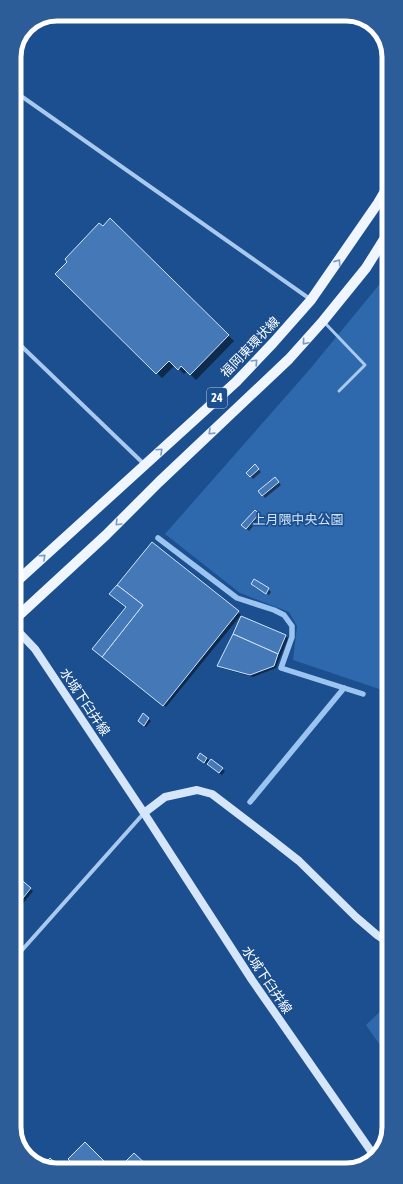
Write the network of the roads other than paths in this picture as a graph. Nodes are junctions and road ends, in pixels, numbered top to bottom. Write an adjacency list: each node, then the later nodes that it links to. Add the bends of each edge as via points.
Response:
1 (21, 96): 4 (street)
2 (382, 196): 4 (main road, 福岡東環状線 / 24, one-way to 2)
3 (382, 243): 5 (main road, 24, via 366,268)
4 (311, 300): 8 (main road, 福岡東環状線 / 24, one-way to 4, via 236,382)
5 (323, 321): 7 (lane, via 365,365); 10 (main road, 24, one-way to 10, via 290,359)
6 (21, 346): 8 (street)
7 (339, 391)
8 (145, 465): 9 (main road, 福岡東環状線 / 24, one-way to 8)
9 (21, 578)
10 (21, 614)
11 (21, 634): 12 (main road, 水城下臼井線, via 35,649)
12 (144, 813): 13 (main road, via 165,797 197,790 212,794 299,861 356,917); 14 (street); 15 (main road, 水城下臼井線, via 252,980)
13 (382, 938)
14 (21, 951)
15 (371, 1152)

